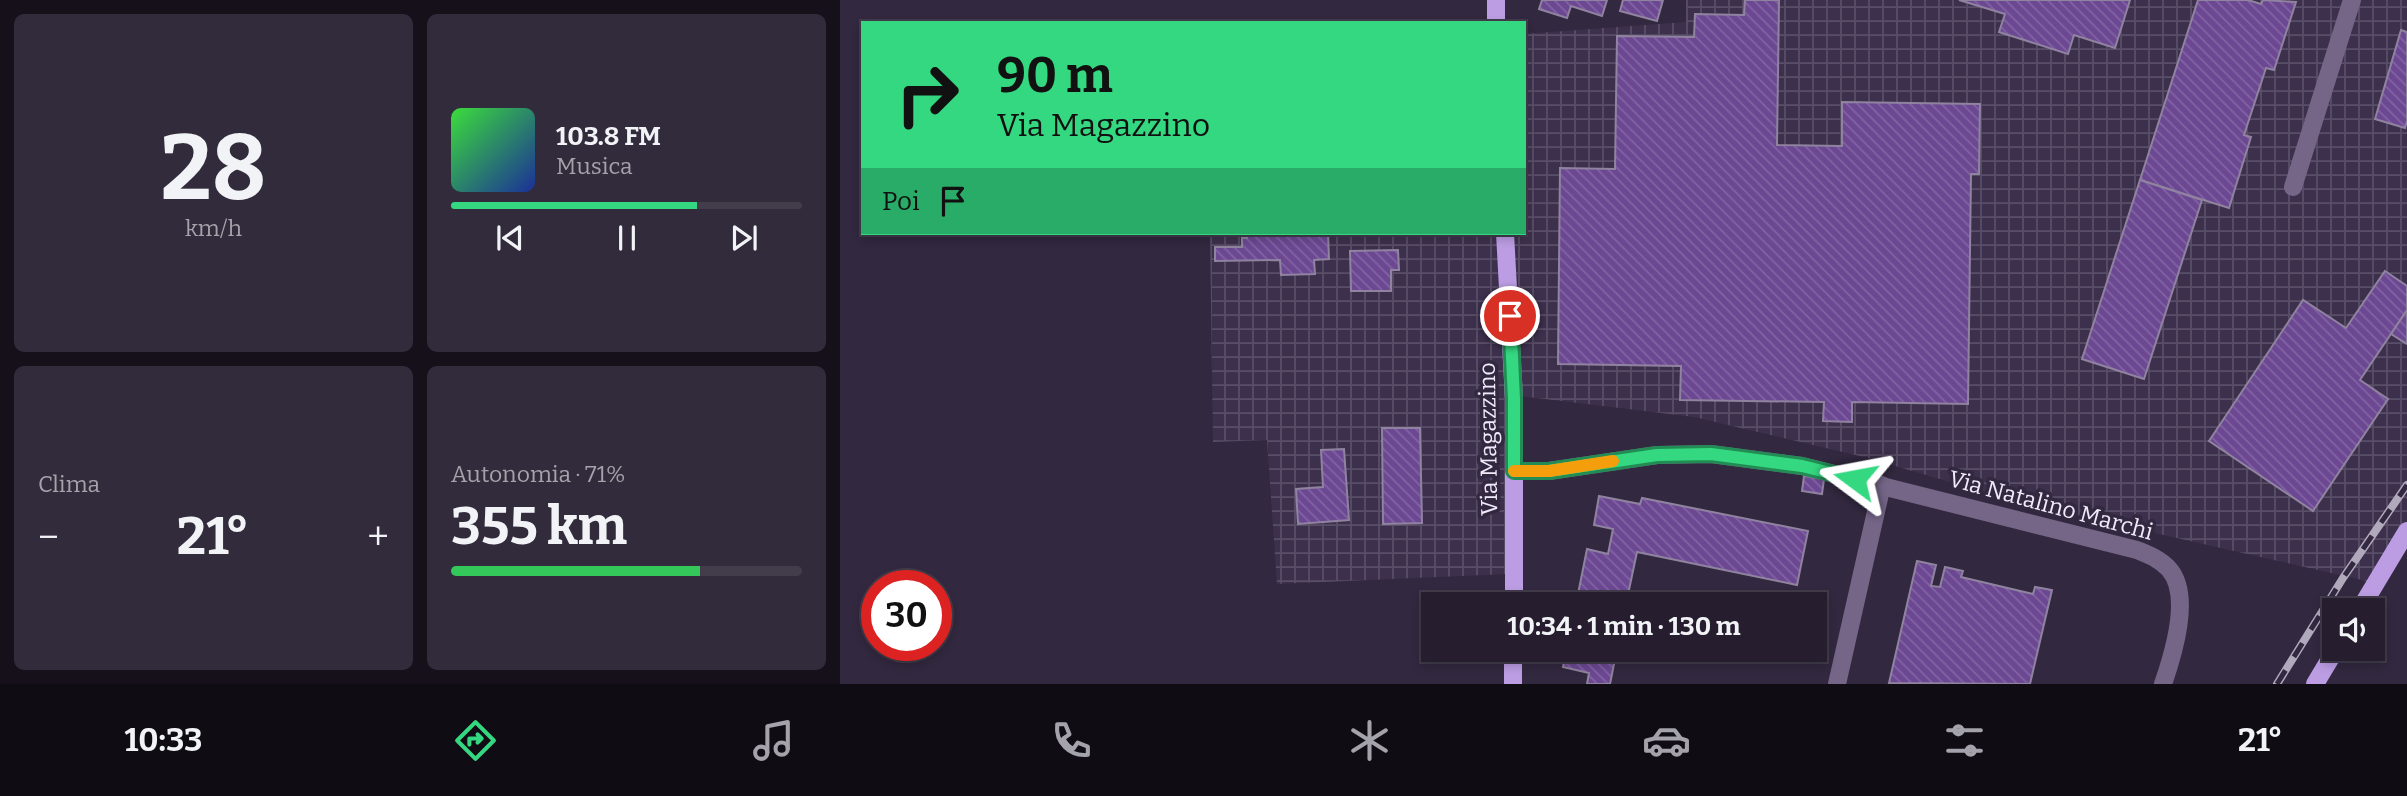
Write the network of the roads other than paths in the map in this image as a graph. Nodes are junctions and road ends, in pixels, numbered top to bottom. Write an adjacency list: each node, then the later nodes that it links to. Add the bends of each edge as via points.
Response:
1 (1496, 0): 3 (main road)
2 (2352, 0): 4 (street)
3 (1496, 21)
4 (2293, 187)
5 (1505, 235): 6 (main road, Via Magazzino)
6 (1514, 471): 7 (street, Via Natalino Marchi, via 1549,471 1657,455 1711,454 1802,466); 9 (main road, Via Magazzino)
7 (1882, 485): 14 (street); 15 (street, Via Natalino Marchi, via 2158,559 2178,584 2180,598 2178,631)
8 (2407, 531): 10 (main road)
9 (1514, 592)
10 (2367, 598)
11 (2329, 661): 16 (main road)
12 (1513, 662): 13 (main road)
13 (1513, 684)
14 (1837, 684)
15 (2163, 684)
16 (2315, 684)

